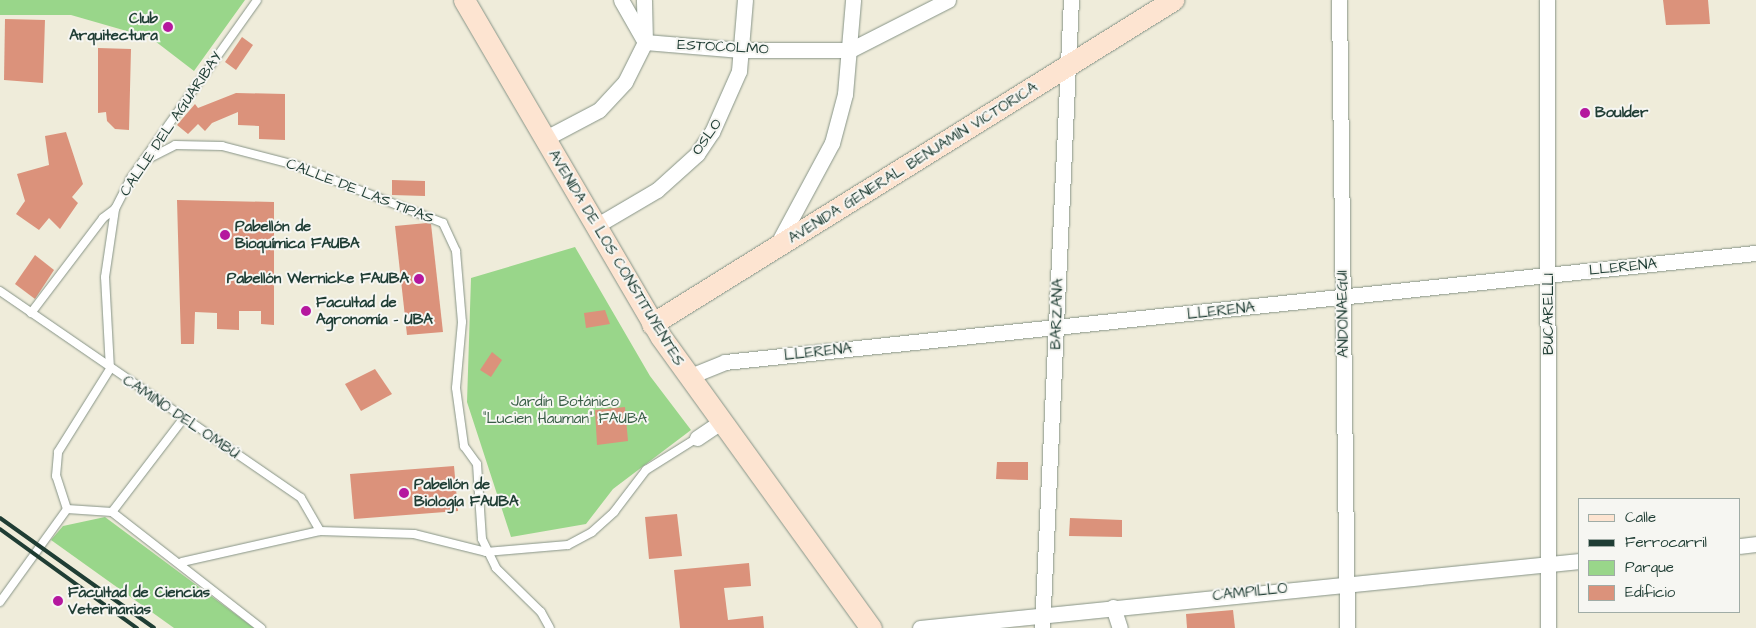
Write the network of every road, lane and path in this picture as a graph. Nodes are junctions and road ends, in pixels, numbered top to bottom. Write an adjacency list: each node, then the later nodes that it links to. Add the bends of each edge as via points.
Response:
1 (257, 0): 17 (lane, CALLE DEL AGUARIBAY)
2 (464, 0): 16 (main road, AVENIDA DE LOS CONSTITUYENTES)
3 (621, 0): 12 (street)
4 (644, 0): 12 (street)
5 (745, 0): 13 (street, OSLO)
6 (854, 0): 14 (street)
7 (948, 0): 14 (street)
8 (1071, 0): 15 (street, BARZANA)
9 (1173, 0): 15 (main road, AVENIDA GENERAL BENJAMÍN VICTORICA)
10 (1339, 0): 24 (street, ANDONAEGUI)
11 (1547, 0): 22 (street, BUCARELLI)
12 (645, 42): 13 (street, ESTOCOLMO); 16 (street, via 637,63 612,98)
13 (741, 50): 14 (street, ESTOCOLMO); 19 (street, OSLO, via 732,94 697,154 657,190)
14 (850, 50): 20 (street, via 845,94 832,143)
15 (1067, 68): 20 (main road, AVENIDA GENERAL BENJAMÍN VICTORICA); 27 (street, BARZANA)
16 (544, 139): 19 (main road, AVENIDA DE LOS CONSTITUYENTES)
17 (144, 161): 18 (lane, CALLE DEL AGUARIBAY); 38 (lane, CALLE DE LAS TIPAS, via 175,145 222,146 295,165 443,223 456,251 462,322 456,388 464,446 477,464)
18 (115, 209): 25 (lane, via 103,218); 28 (lane, CALLE DEL AGUARIBAY, via 105,277)
19 (594, 227): 26 (main road, AVENIDA DE LOS CONSTITUYENTES)
20 (774, 249): 26 (main road, AVENIDA GENERAL BENJAMÍN VICTORICA)
21 (1756, 253): 22 (street, LLERENA)
22 (1549, 275): 24 (street, LLERENA); 41 (street, BUCARELLI)
23 (0, 291): 25 (lane, CAMINO DEL OMBÚ)
24 (1343, 299): 27 (street, LLERENA); 42 (street, ANDONAEGUI)
25 (31, 313): 28 (lane, CAMINO DEL OMBÚ)
26 (652, 324): 29 (main road, AVENIDA DE LOS CONSTITUYENTES)
27 (1056, 327): 29 (street, LLERENA, via 725,362); 45 (street, BARZANA)
28 (110, 369): 30 (lane, CAMINO DEL OMBÚ); 33 (lane, via 58,452 56,476)
29 (688, 377): 31 (main road, AVENIDA DE LOS CONSTITUYENTES)
30 (183, 419): 34 (lane); 35 (lane, CAMINO DEL OMBÚ, via 301,498)
31 (721, 422): 32 (street); 48 (main road, AVENIDA DE LOS CONSTITUYENTES)
32 (697, 438): 38 (lane, via 646,470 614,512 582,539 568,545)
33 (67, 509): 34 (lane); 43 (lane)
34 (112, 512): 40 (lane)
35 (320, 531): 38 (lane, via 414,534); 40 (lane)
36 (1756, 544): 37 (street)
37 (1741, 546)
38 (486, 552): 47 (lane, CALLE DE LAS TIPAS, via 496,568 541,612)
39 (1578, 561): 41 (street, CAMPILLO)
40 (182, 562): 46 (lane)
41 (1548, 564): 42 (street, CAMPILLO); 52 (street, BUCARELLI)
42 (1347, 582): 44 (street, CAMPILLO); 51 (street, ANDONAEGUI)
43 (0, 602)
44 (1113, 607): 45 (street, CAMPILLO); 50 (street)
45 (1042, 622): 49 (street, CAMPILLO)
46 (261, 628)
47 (550, 628)
48 (871, 628)
49 (920, 628)
50 (1120, 628)
51 (1347, 628)
52 (1548, 628)

